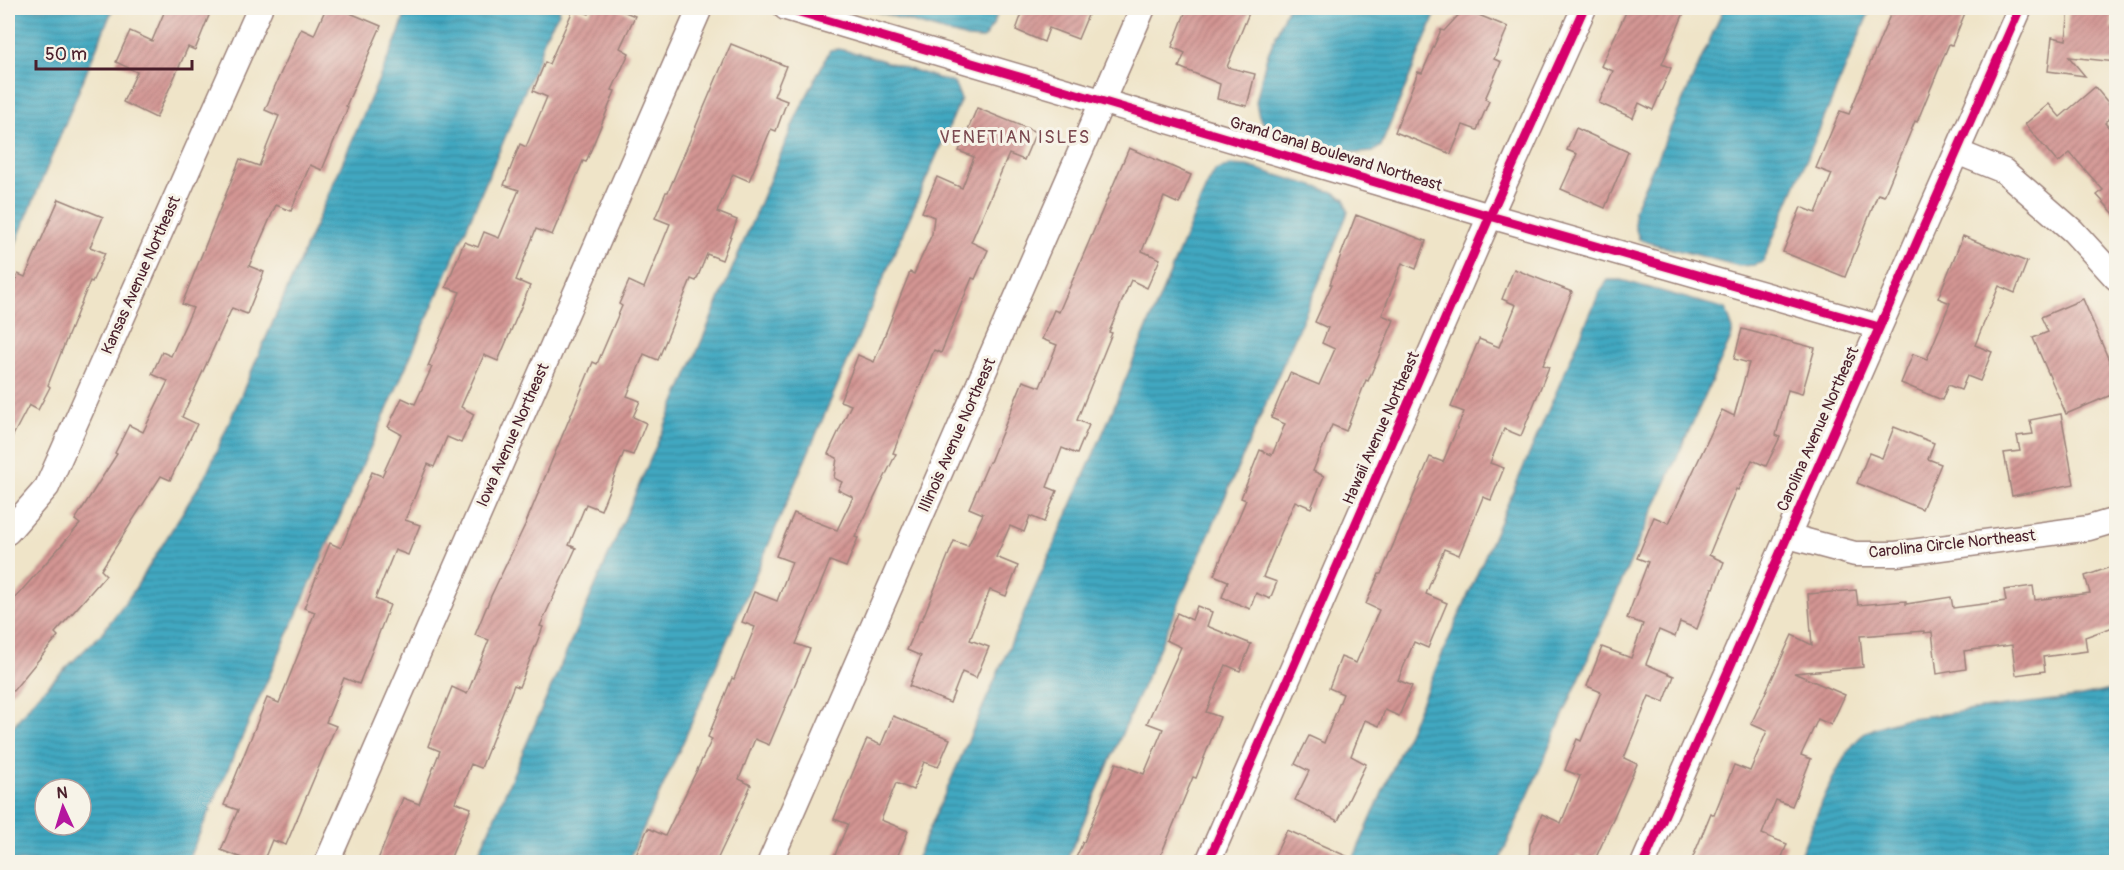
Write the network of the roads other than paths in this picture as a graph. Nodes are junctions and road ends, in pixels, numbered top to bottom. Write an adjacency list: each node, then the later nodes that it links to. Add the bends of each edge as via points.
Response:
1 (260, 8): 13 (street, Kansas Avenue Northeast, via 47,487)
2 (700, 8): 15 (street, Iowa Avenue Northeast)
3 (786, 8): 7 (street, Grand Canal Boulevard Northeast)
4 (1143, 8): 7 (street, Illinois Avenue Northeast)
5 (1584, 8): 9 (street, Hawaii Avenue Northeast)
6 (2020, 8): 8 (street, Carolina Avenue Northeast)
7 (1103, 100): 9 (street, Grand Canal Boulevard Northeast); 16 (street, Illinois Avenue Northeast)
8 (1957, 152): 10 (street, via 2004,171 2073,231); 11 (street, Carolina Avenue Northeast)
9 (1490, 216): 11 (street, Grand Canal Boulevard Northeast); 17 (street, Hawaii Avenue Northeast)
10 (2116, 278)
11 (1879, 327): 14 (street, Carolina Avenue Northeast)
12 (2116, 520): 14 (street, Carolina Circle Northeast, via 2089,528 1896,554 1855,555)
13 (8, 532)
14 (1788, 536): 18 (street, Carolina Avenue Northeast)
15 (327, 862)
16 (770, 862)
17 (1208, 862)
18 (1644, 862)

